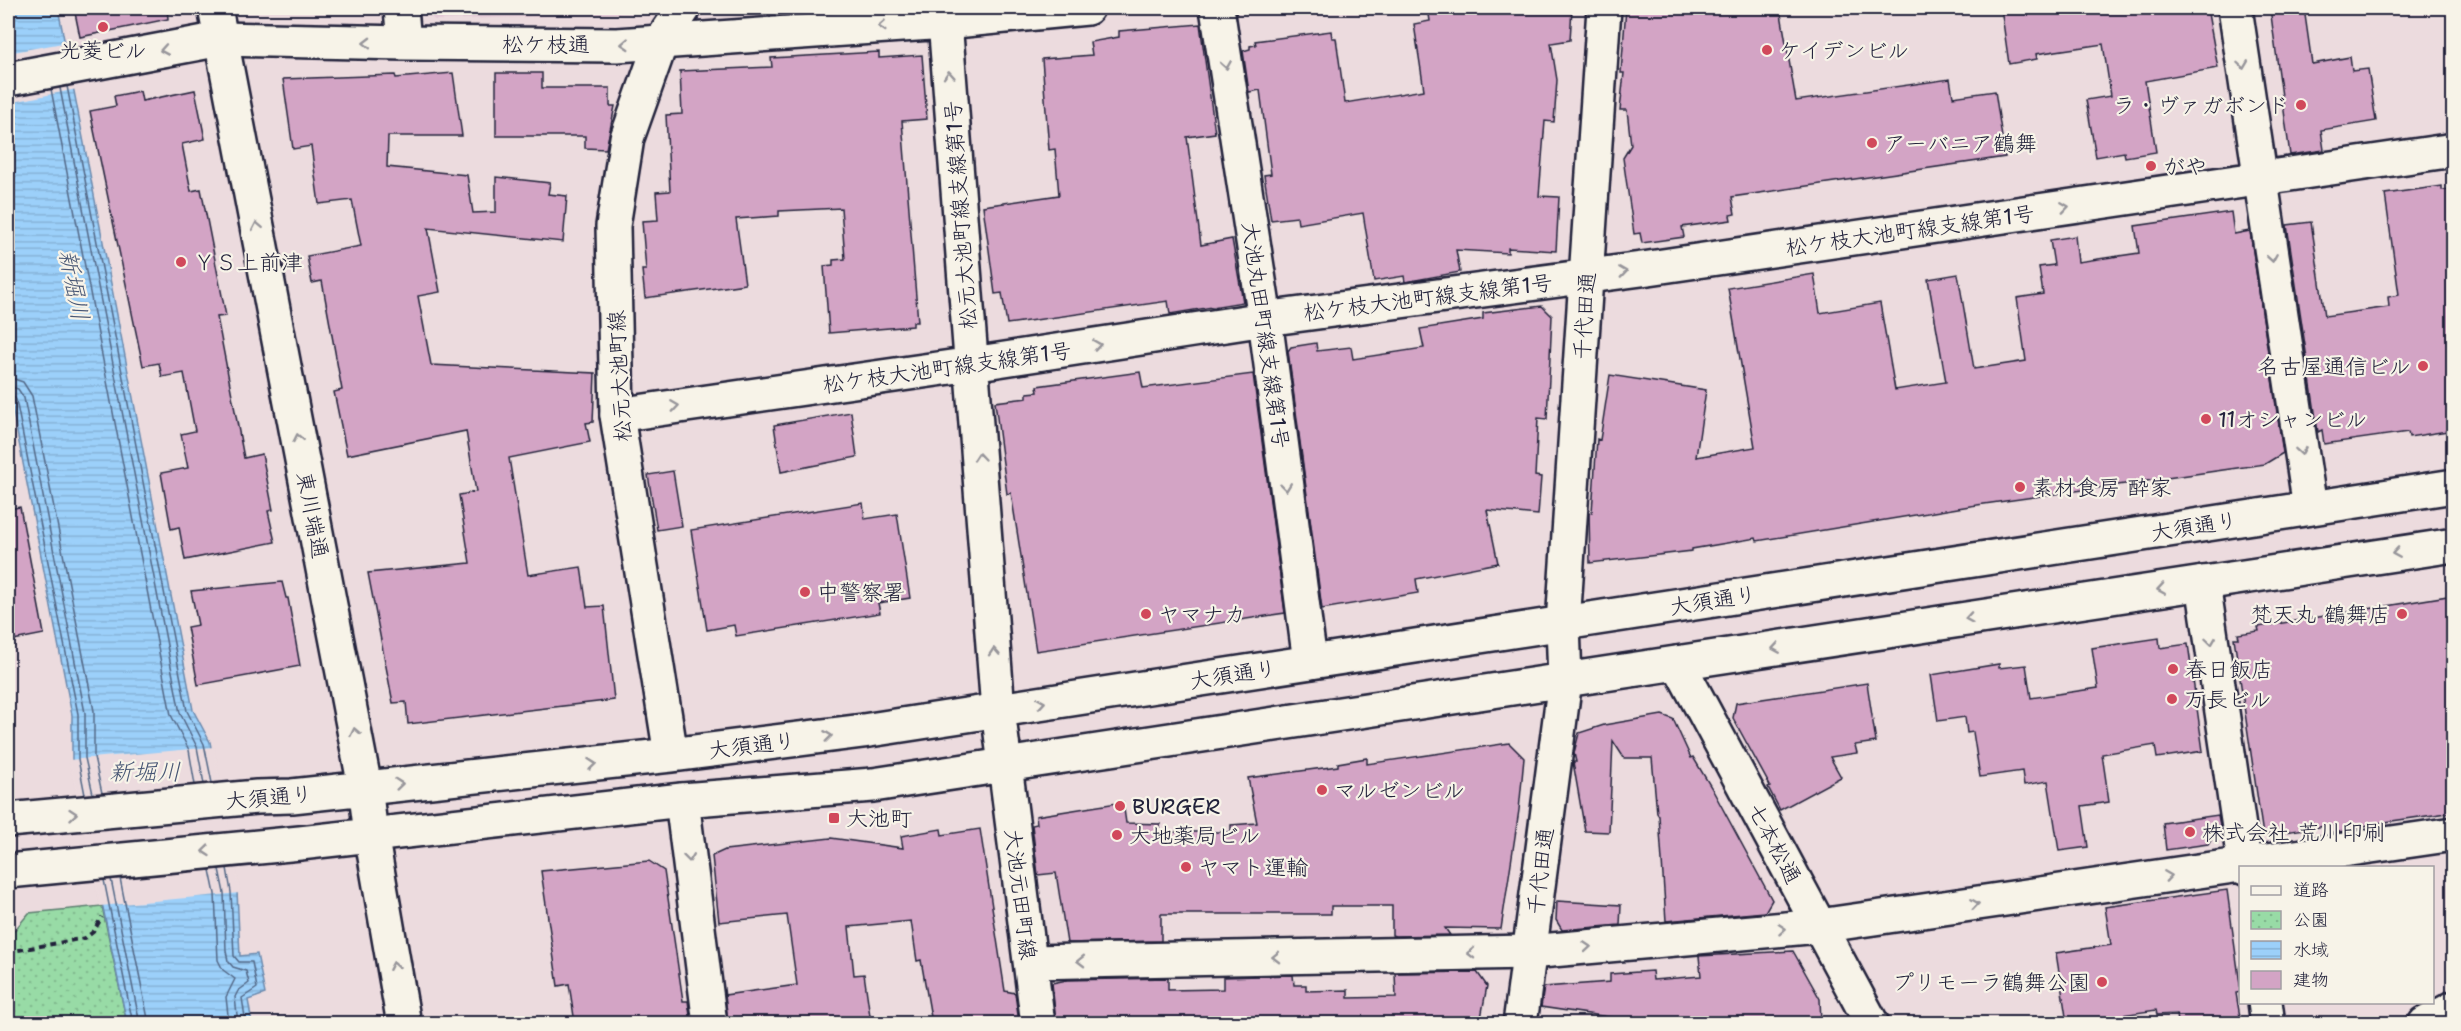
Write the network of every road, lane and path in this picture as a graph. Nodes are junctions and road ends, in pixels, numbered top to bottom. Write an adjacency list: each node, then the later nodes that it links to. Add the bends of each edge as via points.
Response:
1 (216, 8): 9 (street, 東川端通)
2 (401, 8): 11 (street)
3 (684, 8): 10 (street, 松元大池町線)
4 (1087, 8): 8 (street, 松ケ枝通)
5 (1217, 8): 16 (street, 大池丸田町線支線第1号, one-way to 16)
6 (1604, 8): 15 (street, 千代田通)
7 (2235, 8): 14 (street, one-way to 14)
8 (945, 15): 10 (street, 松ケ枝通, one-way to 10); 17 (street, 松元大池町線支線第1号, one-way to 8)
9 (221, 39): 11 (street, 松ケ枝通, one-way to 9); 12 (street, 松ケ枝通, one-way to 12); 30 (street, 東川端通, one-way to 9)
10 (661, 42): 11 (street, 松ケ枝通, one-way to 11); 18 (street, 松元大池町線, via 627,138 613,226)
11 (404, 43)
12 (8, 79)
13 (2454, 150): 14 (street, 松ケ枝大池町線支線第1号)
14 (2260, 179): 15 (street, 松ケ枝大池町線支線第1号, one-way to 14); 20 (street, one-way to 20)
15 (1587, 276): 16 (street, 松ケ枝大池町線支線第1号); 23 (street, 千代田通)
16 (1265, 319): 17 (street, 松ケ枝大池町線支線第1号, one-way to 16); 24 (street, 大池丸田町線支線第1号, one-way to 24)
17 (972, 364): 18 (street, 松ケ枝大池町線支線第1号, one-way to 17); 27 (street, 松元大池町線支線第1号, one-way to 17)
18 (617, 415): 28 (street, 松元大池町線)
19 (2454, 486): 20 (street, 大須通り)
20 (2310, 508): 23 (street, 大須通り)
21 (2454, 545): 22 (street, one-way to 22)
22 (2203, 583): 25 (street, one-way to 25); 35 (street, one-way to 35)
23 (1563, 624): 24 (street, 大須通り); 26 (street, 千代田通)
24 (1310, 662): 27 (street, 大須通り, one-way to 24)
25 (1678, 663): 26 (street); 39 (street, 七本松通)
26 (1565, 680): 29 (street); 41 (street, 千代田通)
27 (998, 710): 28 (street, 大須通り, one-way to 27); 29 (street, 大池元田町線)
28 (671, 755): 30 (street, 大須通り, one-way to 28)
29 (1004, 765): 31 (street, via 873,785); 42 (street, 大池元田町線)
30 (365, 787): 32 (street, 大須通り, one-way to 30); 33 (street, 東川端通)
31 (682, 800): 33 (street); 46 (street, one-way to 46)
32 (11, 820)
33 (371, 834): 37 (street, one-way to 37); 45 (street, 東川端通, one-way to 33)
34 (2454, 834): 35 (street)
35 (2245, 866)
36 (2239, 867): 39 (street, one-way to 36)
37 (14, 870)
38 (102, 917): 40 (path, via 85,938)
39 (1819, 926): 41 (street, one-way to 39); 49 (street, 七本松通)
40 (8, 952)
41 (1529, 952): 42 (street, one-way to 42); 48 (street, 千代田通)
42 (1030, 962): 47 (street, 大池元田町線)
43 (2265, 1004): 50 (street)
44 (2454, 1008): 51 (street)
45 (404, 1023)
46 (710, 1023)
47 (1038, 1023)
48 (1520, 1023)
49 (1872, 1023)
50 (2268, 1023)
51 (2425, 1023)

